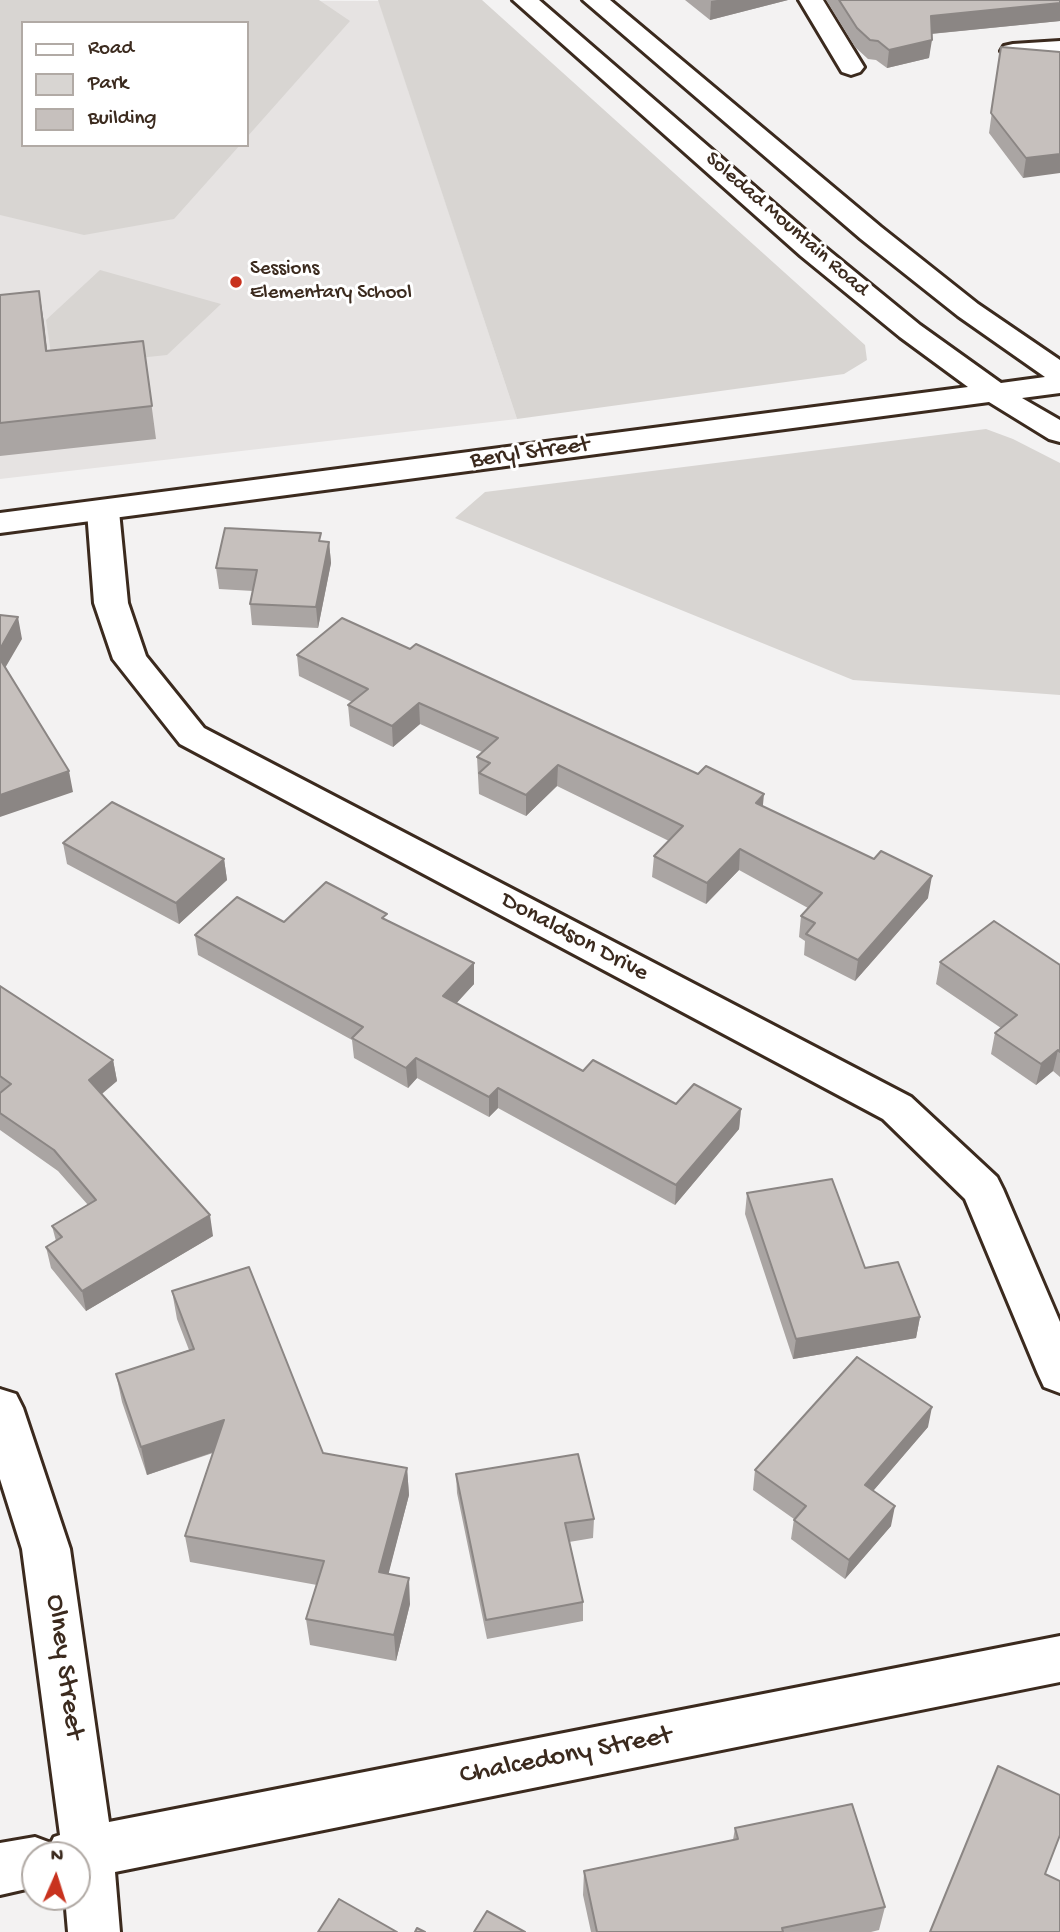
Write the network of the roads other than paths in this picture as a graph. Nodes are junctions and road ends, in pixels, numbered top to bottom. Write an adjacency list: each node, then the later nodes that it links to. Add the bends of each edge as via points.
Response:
1 (525, 0): 9 (main road, Soledad Mountain Road, via 811,250)
2 (595, 0): 7 (main road, Soledad Mountain Road, via 871,233 968,310)
3 (811, 0): 6 (main road)
4 (1060, 48): 5 (main road)
5 (1013, 51)
6 (851, 67)
7 (1060, 374)
8 (1060, 384): 9 (main road, Beryl Street)
9 (995, 393): 10 (main road, Soledad Mountain Road); 11 (main road, Beryl Street)
10 (1060, 433)
11 (103, 511): 12 (main road, Beryl Street); 13 (main road, Donaldson Drive, via 111,603 130,660 192,736 897,1108 982,1189)
12 (0, 523)
13 (1060, 1374)
14 (0, 1408): 16 (main road, Olney Street, via 47,1549)
15 (1060, 1659): 17 (main road, Chalcedony Street)
16 (79, 1841)
17 (91, 1851)
18 (21, 1865): 19 (main road)
19 (0, 1869)
20 (90, 1911): 21 (main road, Olney Street)
21 (94, 1932)

